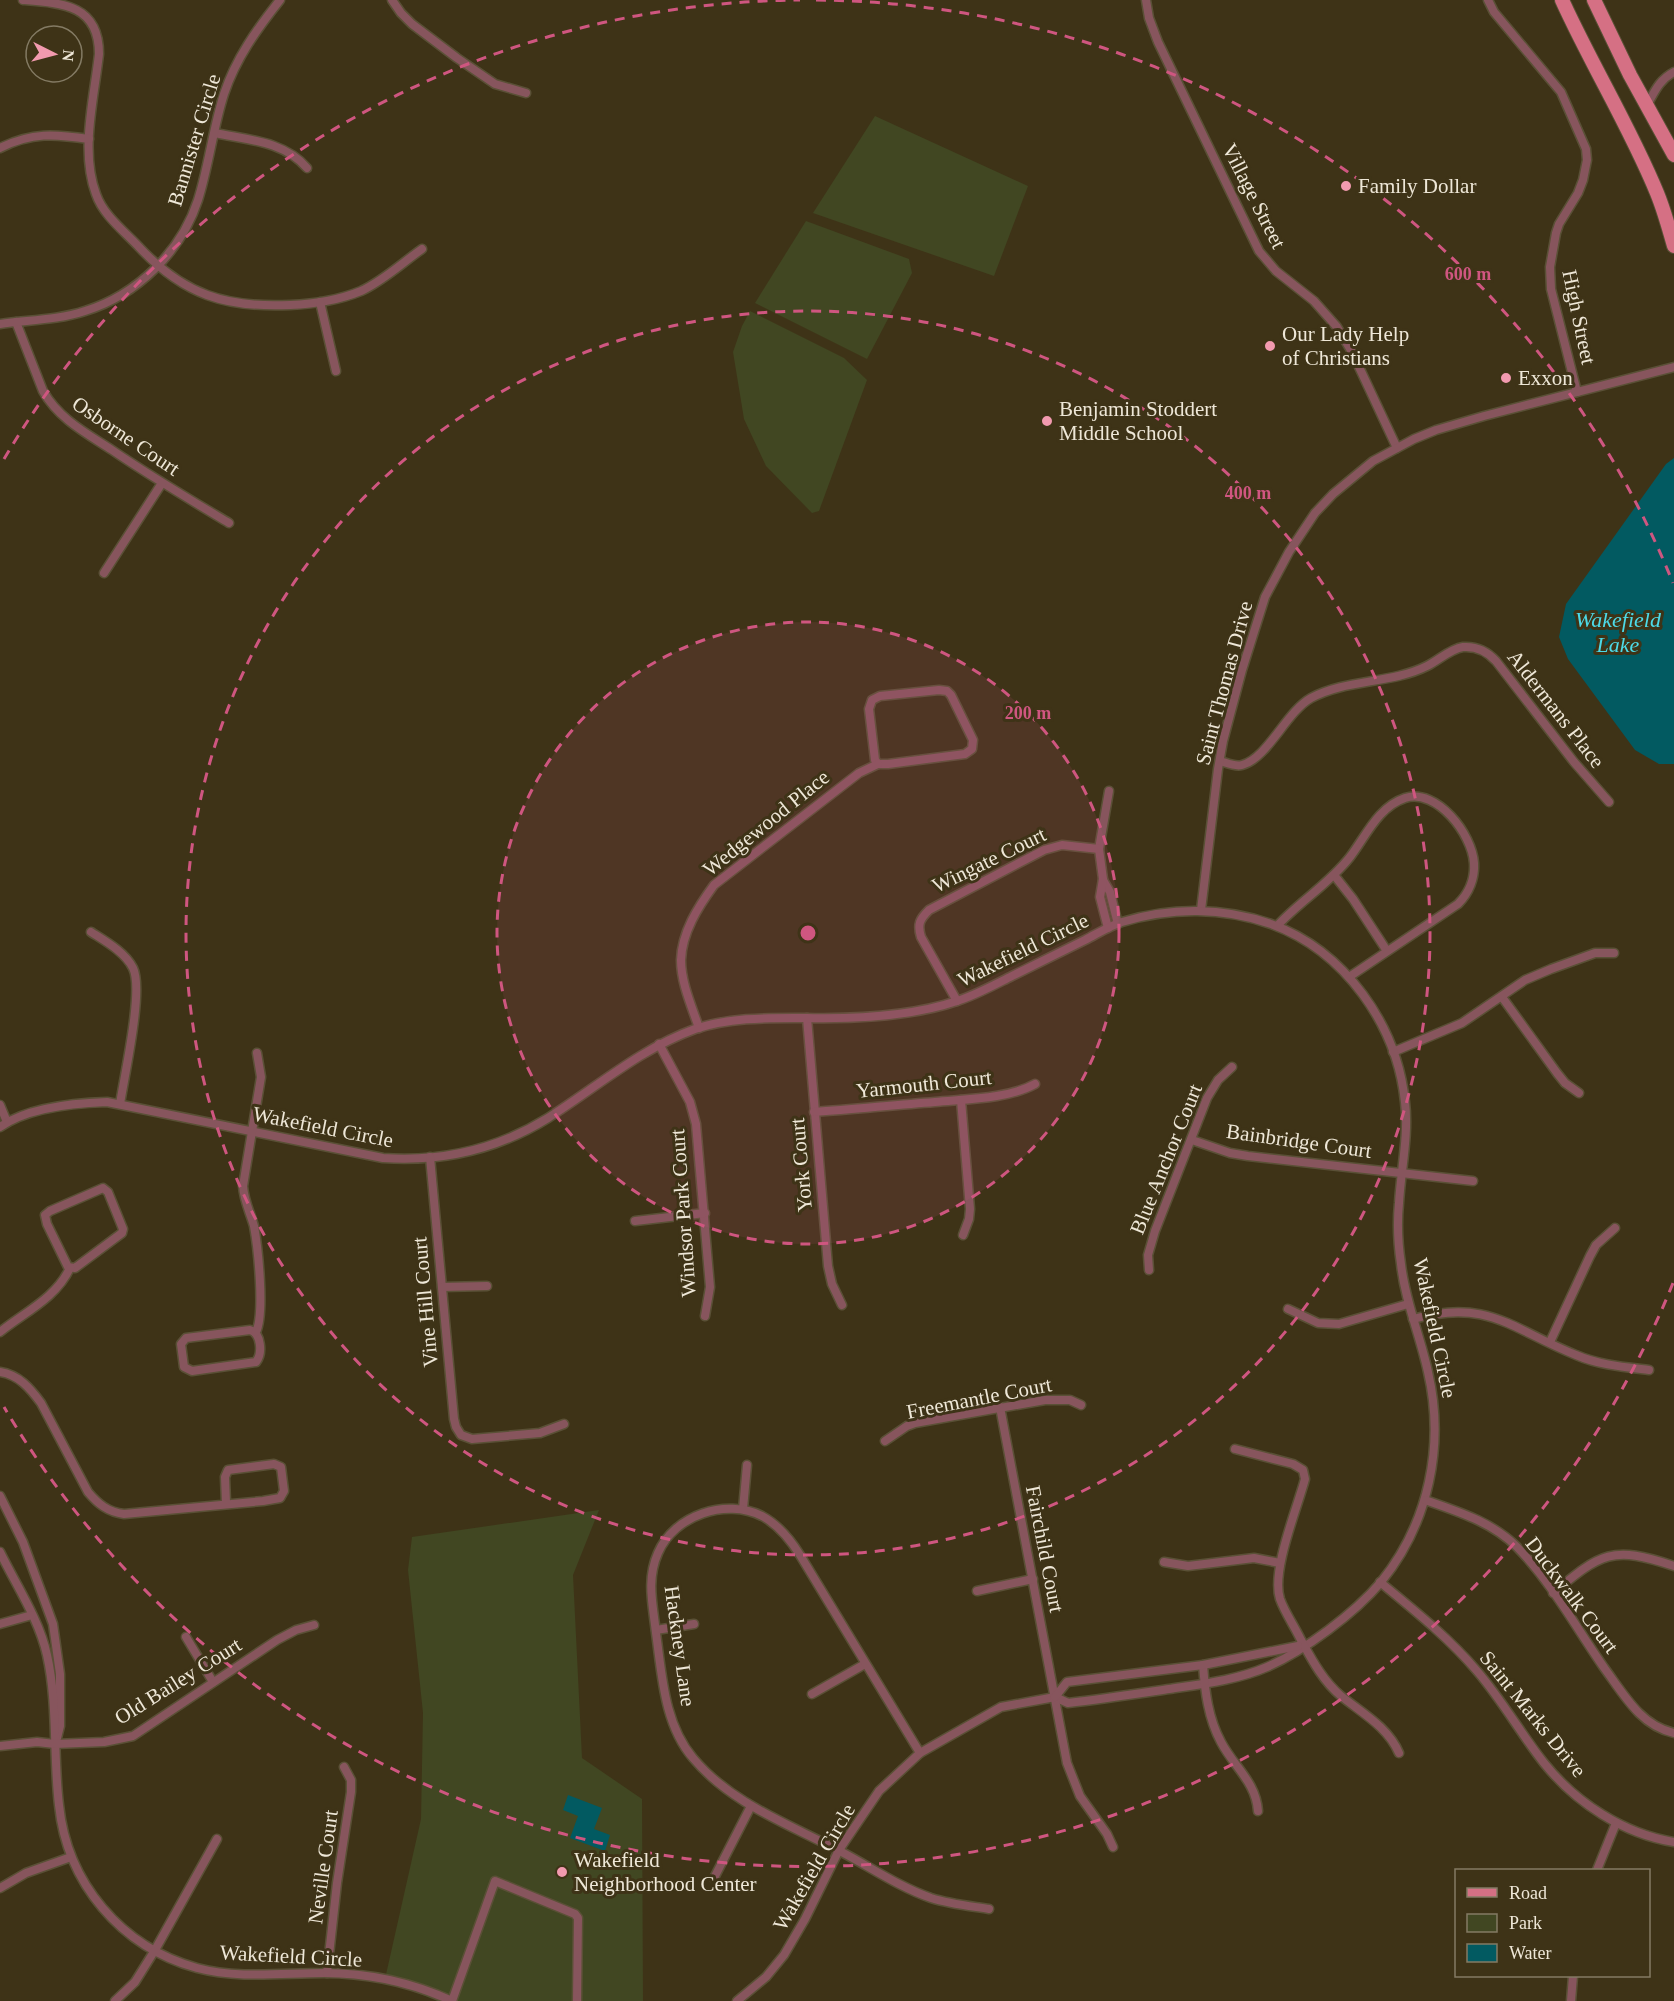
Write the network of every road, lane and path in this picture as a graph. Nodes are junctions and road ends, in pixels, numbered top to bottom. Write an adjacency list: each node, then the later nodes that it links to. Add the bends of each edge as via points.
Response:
1 (23, 0): 12 (street, via 71,7 88,18 97,32 99,54)
2 (280, 0): 11 (street, Bannister Circle, via 237,62)
3 (392, 0): 9 (street, via 412,24 457,58 495,84)
4 (1146, 0): 25 (street, Village Street, via 1158,42 1259,251 1337,327)
5 (1490, 0): 24 (street, High Street, via 1494,12 1561,92 1587,153 1583,180 1556,233 1550,267 1551,289)
6 (1562, 0): 16 (main road, via 1642,159)
7 (1594, 0): 10 (main road)
8 (1674, 72): 10 (street, via 1658,84)
9 (526, 93)
10 (1647, 105): 14 (main road)
11 (215, 133): 15 (street, via 279,147); 18 (street, Bannister Circle, via 192,216)
12 (89, 139): 13 (street, via 42,135); 18 (street, via 92,179 99,202)
13 (0, 148)
14 (1674, 155)
15 (307, 168)
16 (1674, 246)
17 (422, 249): 19 (street, via 362,291)
18 (157, 266): 19 (street, via 194,289 237,304); 20 (street, Bannister Circle, via 123,295 95,308)
19 (320, 302): 23 (street)
20 (16, 322): 21 (street, Bannister Circle); 26 (street, Osborne Court, via 43,391 55,408 75,426)
21 (0, 324)
22 (1674, 368): 24 (street, Saint Thomas Drive)
23 (336, 371)
24 (1577, 392): 25 (street, Saint Thomas Drive, via 1436,430)
25 (1397, 448): 29 (street, Saint Thomas Drive, via 1373,461 1333,494 1289,552 1265,597)
26 (162, 483): 27 (street, Osborne Court); 28 (street)
27 (229, 523)
28 (104, 573)
29 (1220, 761): 32 (street, Aldermans Place, via 1237,765 1254,759 1302,704 1318,695 1416,670 1451,651 1472,647 1496,661); 36 (street, Saint Thomas Drive)
30 (878, 764): 30 (street, Wedgewood Place, via 869,709 872,700 943,690 951,695 973,740 969,752); 47 (street, Wedgewood Place, via 851,779 714,885 691,921 681,962)
31 (1109, 791): 33 (street)
32 (1609, 802)
33 (1099, 849): 35 (street); 45 (street, Wingate Court, via 1062,845 1044,850 922,916 918,928 921,937)
34 (1334, 875): 38 (street); 41 (street); 41 (street, via 1380,814 1396,802 1412,796 1426,797 1437,802 1452,818 1473,856 1473,875 1467,892 1458,904)
35 (1103, 879): 37 (street); 39 (street, via 1100,897)
36 (1201, 910): 37 (street, Wakefield Circle); 38 (street, Wakefield Circle)
37 (1118, 924): 39 (street, Wakefield Circle)
38 (1277, 926): 43 (street, Wakefield Circle, via 1317,950)
39 (1108, 928): 45 (street, Wakefield Circle)
40 (91, 932): 55 (street, via 127,959 135,972 134,1012)
41 (1387, 951): 43 (street)
42 (1614, 953): 44 (street, via 1595,953 1567,962 1525,980)
43 (1349, 977): 49 (street, Wakefield Circle, via 1379,1018)
44 (1502, 997): 49 (street, via 1462,1023); 53 (street, via 1565,1083)
45 (957, 1001): 46 (street, Wakefield Circle, via 894,1014)
46 (807, 1018): 47 (street, Wakefield Circle, via 744,1019); 57 (street, York Court)
47 (699, 1028): 48 (street, Wakefield Circle)
48 (659, 1044): 61 (street, Wakefield Circle, via 518,1134 474,1150); 64 (street, Windsor Park Court, via 693,1111)
49 (1393, 1052): 62 (street, Wakefield Circle, via 1405,1104)
50 (257, 1053): 59 (street, via 261,1077)
51 (1232, 1067): 60 (street, Blue Anchor Court, via 1212,1087)
52 (1035, 1083): 54 (street, Yarmouth Court, via 1012,1093)
53 (1579, 1093)
54 (961, 1100): 57 (street, Yarmouth Court); 67 (street, via 970,1209)
55 (120, 1104): 58 (street, Wakefield Circle, via 70,1105); 59 (street, Wakefield Circle)
56 (0, 1106): 58 (street)
57 (814, 1112): 73 (street, York Court, via 828,1266)
58 (4, 1124)
59 (252, 1132): 61 (street, Wakefield Circle, via 383,1158); 78 (street, via 243,1196 255,1234 261,1301)
60 (1192, 1140): 62 (street, Bainbridge Court, via 1248,1156); 69 (street, Blue Anchor Court, via 1152,1238)
61 (430, 1157): 71 (street, Vine Hill Court)
62 (1403, 1173): 63 (street, Bainbridge Court); 72 (street, Wakefield Circle, via 1399,1242)
63 (1473, 1181)
64 (705, 1213): 65 (street); 75 (street, Windsor Park Court, via 710,1287)
65 (635, 1221)
66 (1615, 1228): 79 (street, via 1596,1245)
67 (963, 1235)
68 (70, 1268): 68 (street, via 122,1233 109,1194 103,1188 45,1215); 77 (street, via 54,1293)
69 (1149, 1270)
70 (487, 1286): 71 (street)
71 (442, 1287): 84 (street, Vine Hill Court, via 458,1432 480,1439 540,1433)
72 (1408, 1304): 74 (street, via 1339,1324 1309,1321); 76 (street, Wakefield Circle)
73 (842, 1305)
74 (1288, 1310)
75 (705, 1316)
76 (1413, 1319): 79 (street, via 1447,1311 1476,1312); 89 (street, Wakefield Circle, via 1434,1408 1433,1457)
77 (0, 1332)
78 (256, 1332): 78 (street, via 260,1356 256,1362 192,1371 184,1367 181,1344 186,1338)
79 (1550, 1342): 80 (street, via 1595,1362)
80 (1649, 1370)
81 (0, 1372): 90 (street, via 32,1390 88,1492 106,1509 124,1514)
82 (1081, 1405): 83 (street, Freemantle Court, via 1054,1399)
83 (1000, 1407): 85 (street, Freemantle Court, via 907,1426); 96 (street, Fairchild Court)
84 (564, 1424)
85 (885, 1441)
86 (1235, 1449): 94 (street, via 1303,1470 1305,1479)
87 (747, 1465): 91 (street)
88 (0, 1496): 114 (street, Wakefield Circle, via 23,1542 53,1624 60,1691 60,1726)
89 (1425, 1500): 97 (street, Wakefield Circle, via 1404,1547); 99 (street, Duckwalk Court, via 1496,1529 1517,1547)
90 (226, 1503): 90 (street, via 280,1498 284,1491 281,1467 274,1464 228,1470)
91 (743, 1509): 104 (street, Hackney Lane, via 705,1513 681,1524 666,1539 655,1560 651,1582); 107 (street, Hackney Lane, via 763,1516 792,1542)
92 (0, 1552): 100 (street, Wakefield Circle)
93 (1164, 1562): 94 (street, via 1188,1566 1254,1558)
94 (1280, 1563): 106 (street, via 1279,1598)
95 (1674, 1566): 99 (street, via 1639,1555 1611,1556 1594,1562)
96 (1033, 1579): 98 (street); 112 (street, Fairchild Court)
97 (1380, 1582): 106 (street, Wakefield Circle, via 1345,1617); 121 (street, Saint Marks Drive, via 1442,1634 1477,1671 1558,1779)
98 (977, 1591)
99 (1553, 1593): 113 (street, Duckwalk Court, via 1624,1696 1640,1714)
100 (32, 1615): 101 (street); 114 (street, Wakefield Circle, via 47,1656)
101 (0, 1624)
102 (694, 1624): 104 (street)
103 (314, 1625): 109 (street, Old Bailey Court, via 277,1640)
104 (656, 1630): 119 (street, Hackney Lane, via 666,1702 684,1745 721,1786)
105 (186, 1637): 109 (street)
106 (1304, 1645): 108 (street, Wakefield Circle); 110 (street, Wakefield Circle, via 1264,1668); 117 (street, via 1329,1684 1380,1726)
107 (865, 1664): 111 (street); 116 (street, Hackney Lane)
108 (1203, 1665): 110 (street); 112 (street, Wakefield Circle, via 1067,1683)
109 (213, 1682): 114 (street, Old Bailey Court, via 132,1736 104,1742)
110 (1205, 1684): 112 (street, Wakefield Circle, via 1068,1704); 120 (street, via 1221,1742 1251,1786)
111 (812, 1694)
112 (1055, 1697): 116 (street, Wakefield Circle, via 1001,1707); 124 (street, Fairchild Court, via 1073,1780)
113 (1674, 1733)
114 (55, 1744): 115 (street, Old Bailey Court); 126 (street, Wakefield Circle, via 62,1830)
115 (0, 1746)
116 (920, 1753): 125 (street, Wakefield Circle, via 879,1791)
117 (1399, 1753)
118 (344, 1767): 132 (street, Neville Court, via 351,1780 351,1792)
119 (751, 1806): 125 (street, Hackney Lane); 128 (street)
120 (1258, 1811)
121 (1616, 1823): 123 (street, Saint Marks Drive); 127 (street)
122 (217, 1839): 131 (street)
123 (1674, 1842)
124 (1113, 1847)
125 (839, 1850): 130 (street, Hackney Lane, via 918,1893); 134 (street, Wakefield Circle, via 789,1948 766,1977)
126 (71, 1857): 129 (street, via 26,1873); 131 (street, Wakefield Circle, via 105,1912 131,1936)
127 (1597, 1869)
128 (714, 1878)
129 (0, 1888)
130 (989, 1909)
131 (155, 1950): 132 (street, Wakefield Circle, via 178,1961 223,1973); 135 (street, via 135,1982)
132 (327, 1973): 136 (street, Wakefield Circle, via 385,1979)
133 (1573, 1977): 138 (street)
134 (739, 2000)
135 (115, 2001)
136 (452, 2001): 137 (street, via 495,1881 578,1918)
137 (577, 2001)
138 (1571, 2001)

